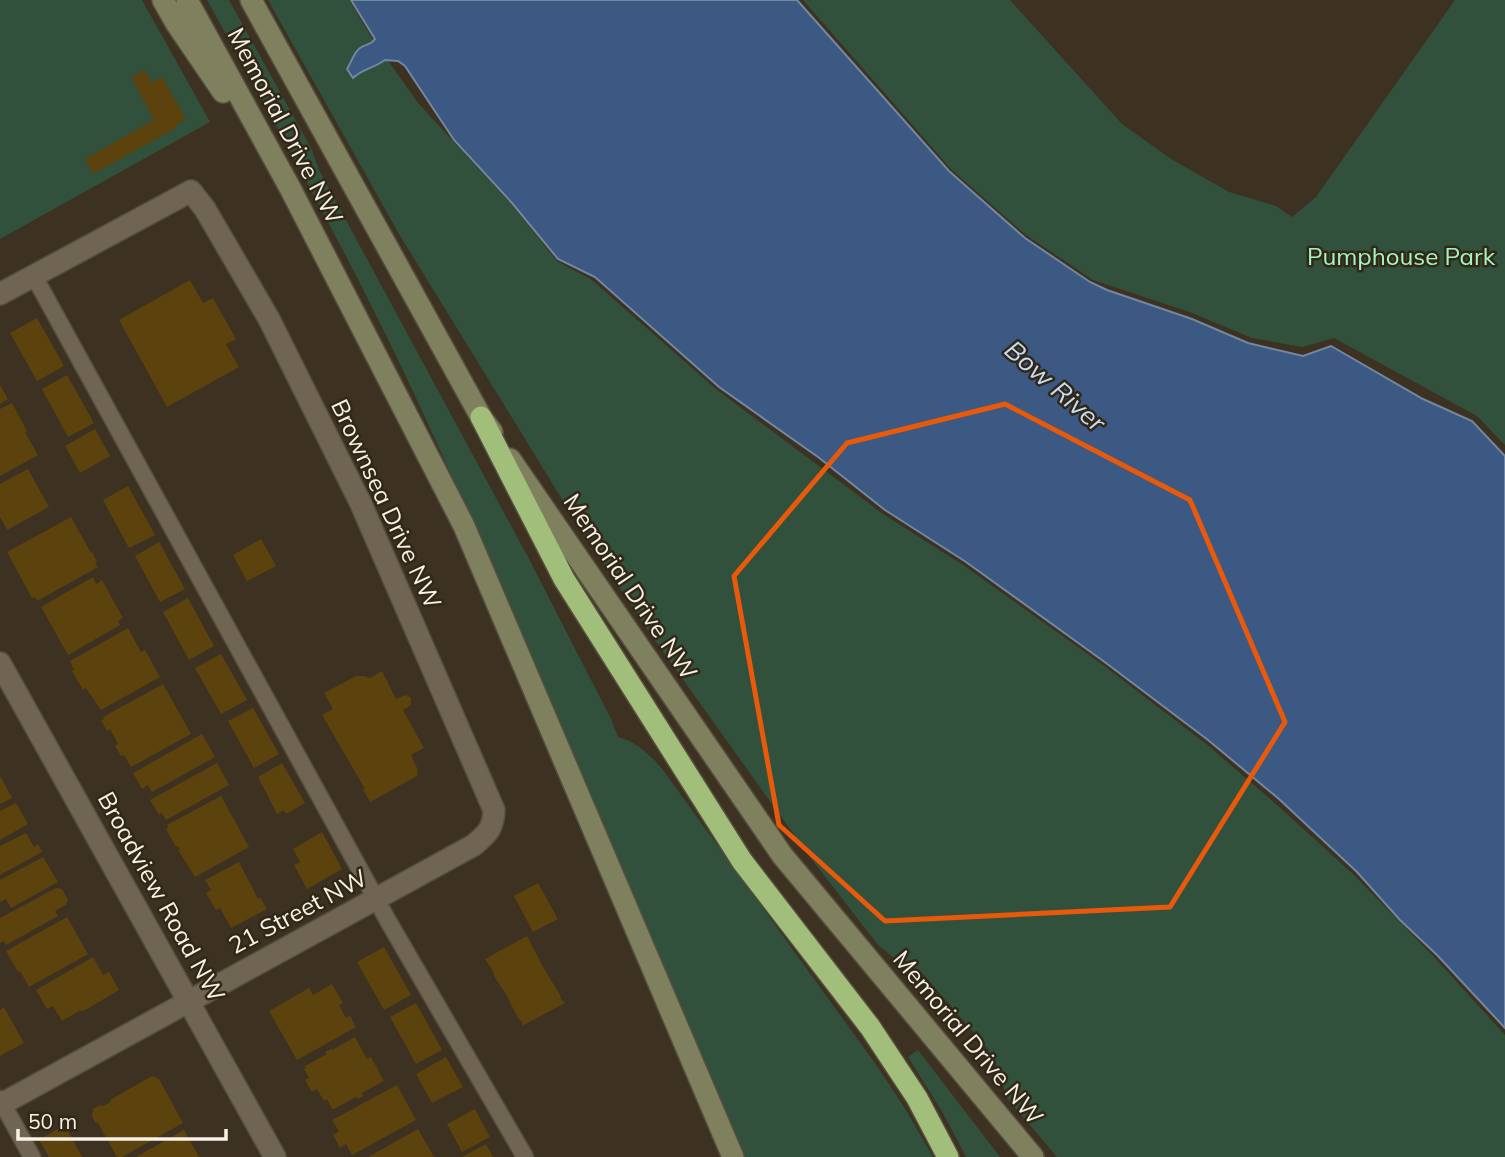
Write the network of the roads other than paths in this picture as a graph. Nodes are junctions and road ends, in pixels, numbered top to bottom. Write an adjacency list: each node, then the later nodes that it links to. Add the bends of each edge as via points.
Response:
1 (163, 0): 4 (main road)
2 (187, 0): 4 (main road, Memorial Drive NW)
3 (251, 0): 7 (main road, Memorial Drive NW)
4 (290, 188): 16 (main road, Memorial Drive NW, via 464,526)
5 (34, 276): 6 (street); 9 (street, Brownsea Drive NW, via 191,191 205,209 269,319 361,504 489,797 494,825); 10 (lane)
6 (0, 294)
7 (481, 417): 17 (highway, via 586,615 742,861 870,1027 917,1098); 18 (main road, Memorial Drive NW, via 782,855)
8 (0, 663): 11 (street, Broadview Road NW)
9 (474, 845): 10 (street, 21 Street NW)
10 (376, 899): 11 (street, 21 Street NW); 15 (lane)
11 (189, 1001): 12 (street, 21 Street NW); 14 (street, Broadview Road NW)
12 (1, 1102): 13 (lane)
13 (32, 1157)
14 (275, 1157)
15 (525, 1157)
16 (733, 1157)
17 (948, 1157)
18 (1033, 1157)

